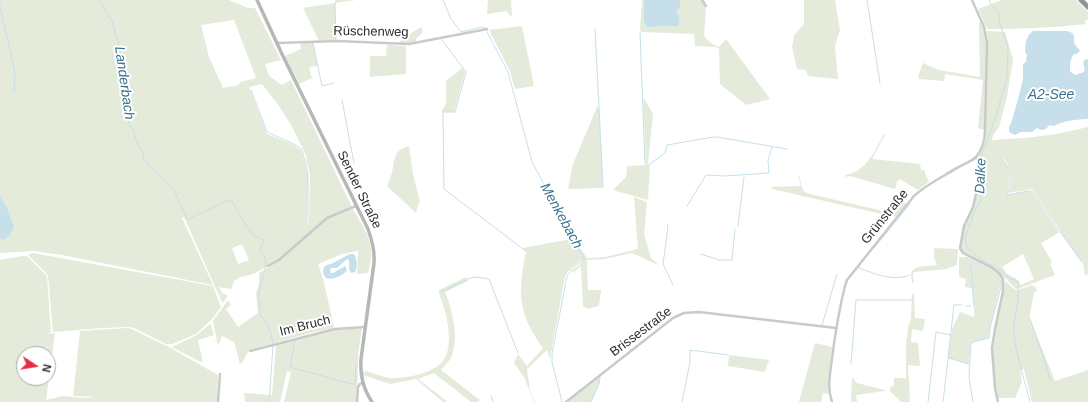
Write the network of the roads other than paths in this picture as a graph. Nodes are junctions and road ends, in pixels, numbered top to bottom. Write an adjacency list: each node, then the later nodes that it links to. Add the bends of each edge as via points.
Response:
1 (257, 0): 8 (main road, Sender Straße)
2 (702, 0): 5 (street)
3 (972, 0): 9 (street, via 984,27 987,43 985,136)
4 (1081, 0): 6 (highway)
5 (706, 6)
6 (1088, 7)
7 (486, 29): 8 (street, Rüschenweg, via 409,44 337,41)
8 (277, 44): 10 (main road, Sender Straße)
9 (976, 157): 13 (street, Grünstraße, via 914,196 847,280); 22 (street, via 976,194 964,226 960,248 963,254 991,267 1003,279 1003,291 992,342)
10 (356, 206): 11 (street, via 327,218 282,258); 12 (main road, Sender Straße, via 368,229 374,250)
11 (268, 266)
12 (366, 327): 14 (street, Im Bruch, via 335,329); 16 (main road, Sender Straße, via 360,371)
13 (836, 328): 20 (street, Brissestraße, via 699,312 684,313 668,322); 21 (street, Grünstraße, via 829,381)
14 (250, 351)
15 (220, 374): 17 (street)
16 (362, 383): 18 (street, via 358,388); 19 (main road, Sender Straße)
17 (218, 402)
18 (357, 402)
19 (372, 402)
20 (566, 402)
21 (832, 402)
22 (998, 402)

